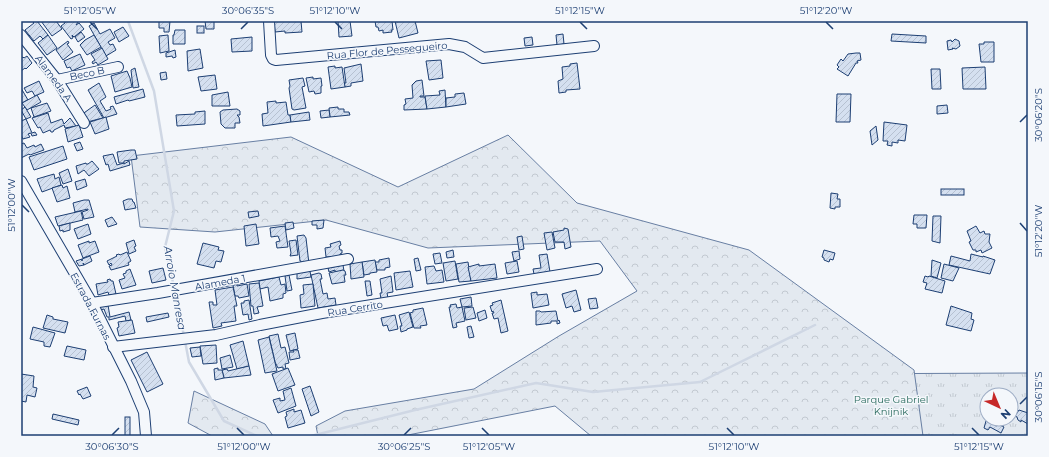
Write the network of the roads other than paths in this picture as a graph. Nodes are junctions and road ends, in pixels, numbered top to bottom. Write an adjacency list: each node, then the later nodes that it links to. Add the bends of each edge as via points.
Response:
1 (268, 21): 3 (street, Rua Flor de Pessegueiro, via 273,59 449,44 466,47 483,58)
2 (21, 35): 5 (street, Alameda A)
3 (594, 46)
4 (118, 67): 5 (street, Beco B)
5 (57, 80): 6 (street, Alameda A)
6 (84, 123)
7 (21, 181): 10 (street, Estrada Furnas)
8 (348, 259): 10 (street, Alameda 1)
9 (597, 269): 11 (street, Rua Cerrito, via 322,314 216,336)
10 (92, 303): 11 (street, Estrada Furnas)
11 (113, 347): 12 (street, Estrada Furnas, via 144,412)
12 (146, 436)

